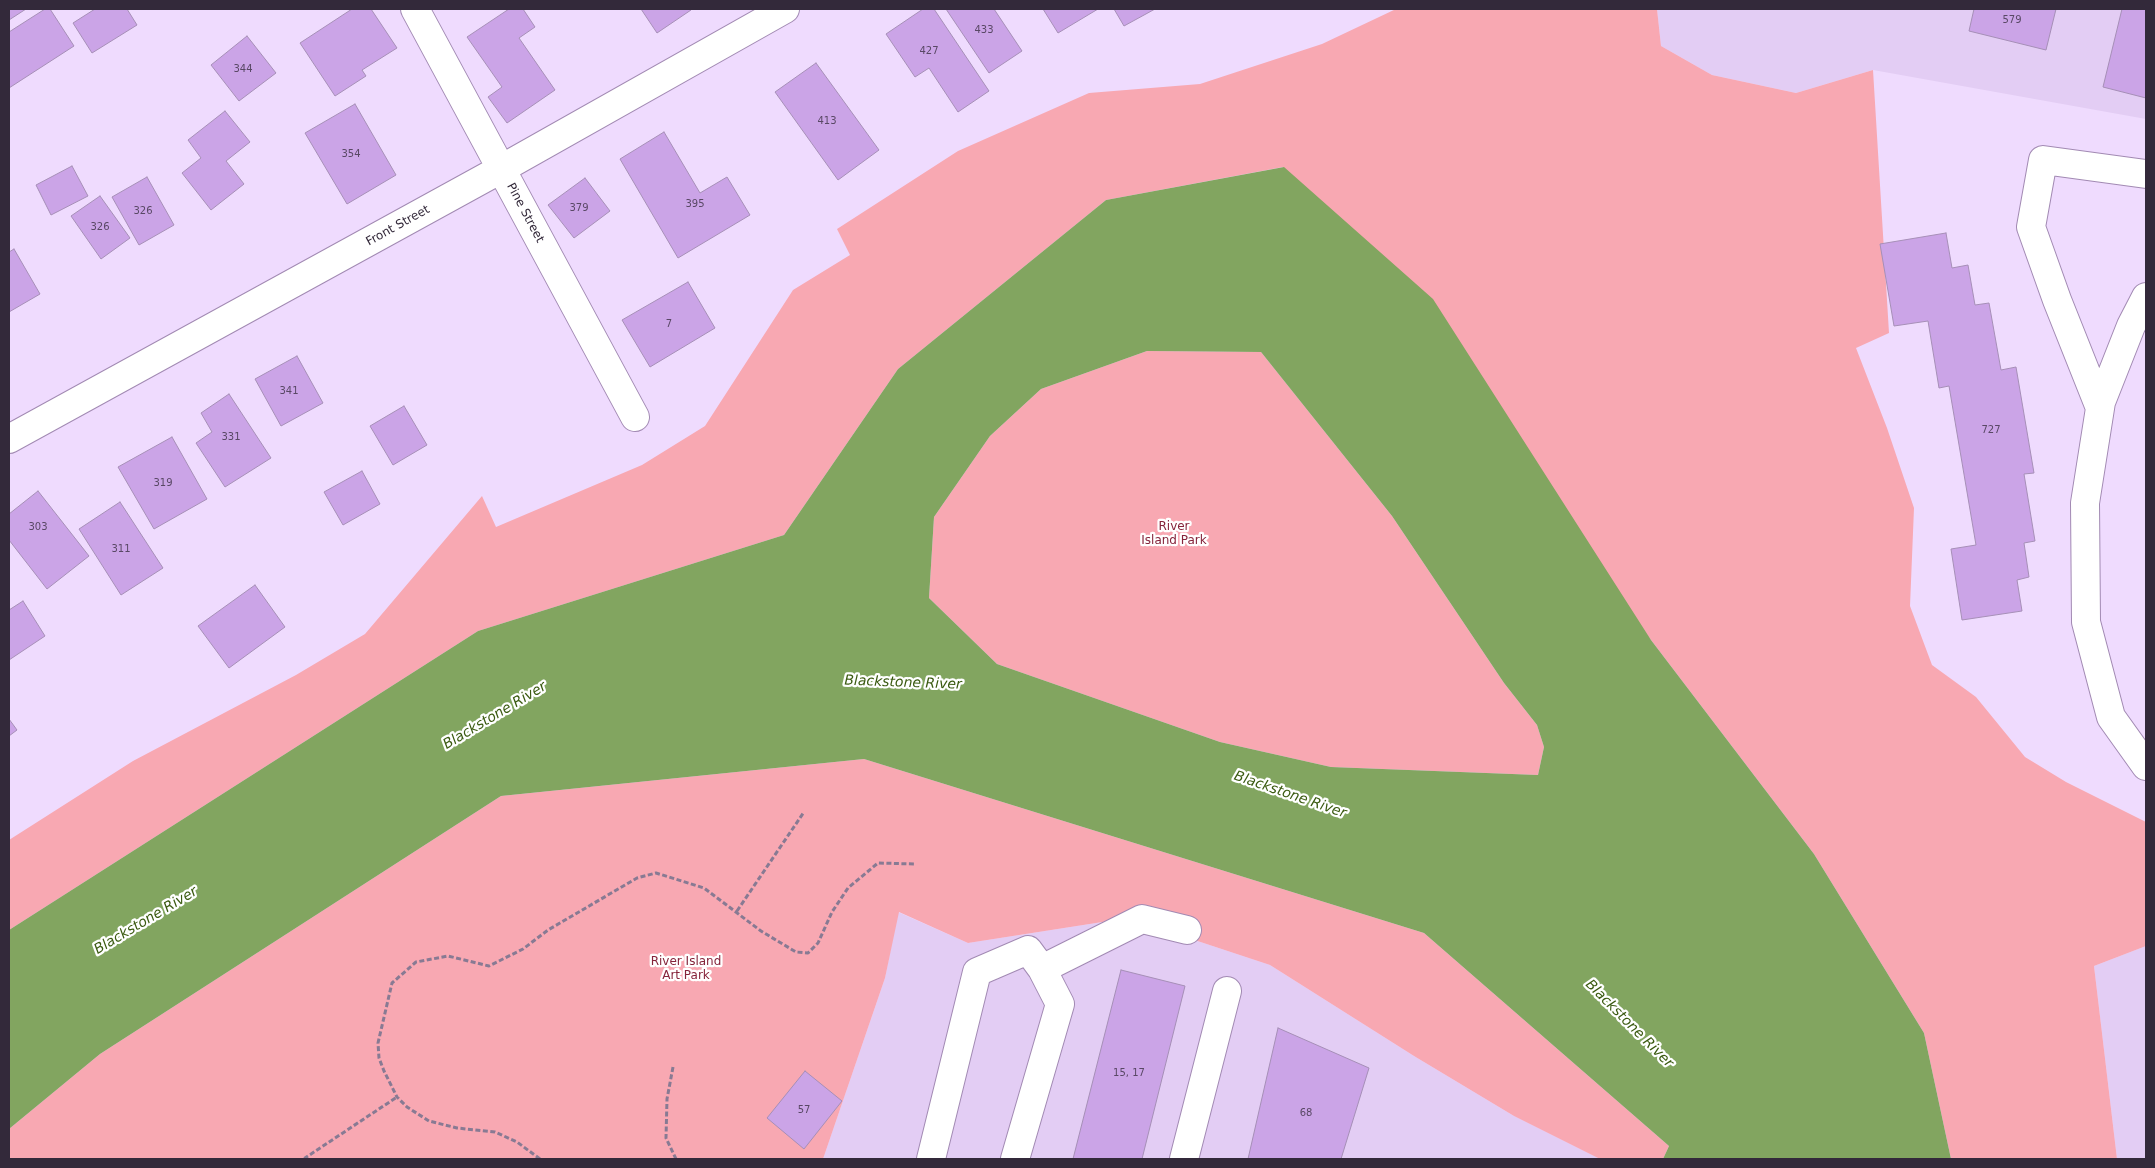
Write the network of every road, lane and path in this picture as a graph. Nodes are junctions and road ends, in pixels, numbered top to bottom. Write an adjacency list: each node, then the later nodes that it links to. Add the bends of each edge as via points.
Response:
1 (415, 9): 3 (street, Pine Street)
2 (785, 9): 3 (street, Front Street)
3 (501, 169): 7 (street, Pine Street); 8 (street, Front Street)
4 (2146, 174): 6 (street, via 2044,160 2031,227)
5 (2146, 297): 6 (street, via 2131,326)
6 (2100, 408): 9 (street, via 2085,503 2086,622 2111,717)
7 (635, 417)
8 (9, 439)
9 (2146, 766)
10 (804, 812): 12 (path)
11 (915, 864): 12 (path, via 878,863 855,881 832,912 818,942 808,954 796,952)
12 (736, 911): 17 (path, via 704,888 656,873 637,878 548,930 523,949 489,966 448,956 416,962 392,982 378,1044 379,1058)
13 (1187, 930): 14 (street, via 1142,919)
14 (1042, 968): 21 (street, via 1028,950 977,972); 22 (street, via 1060,1004)
15 (1227, 992): 23 (street)
16 (673, 1067): 20 (path, via 667,1099 666,1138)
17 (397, 1096): 18 (path); 19 (path, via 407,1107 429,1121 495,1132 517,1142)
18 (304, 1159)
19 (540, 1159)
20 (676, 1159)
21 (931, 1159)
22 (1015, 1159)
23 (1184, 1159)

